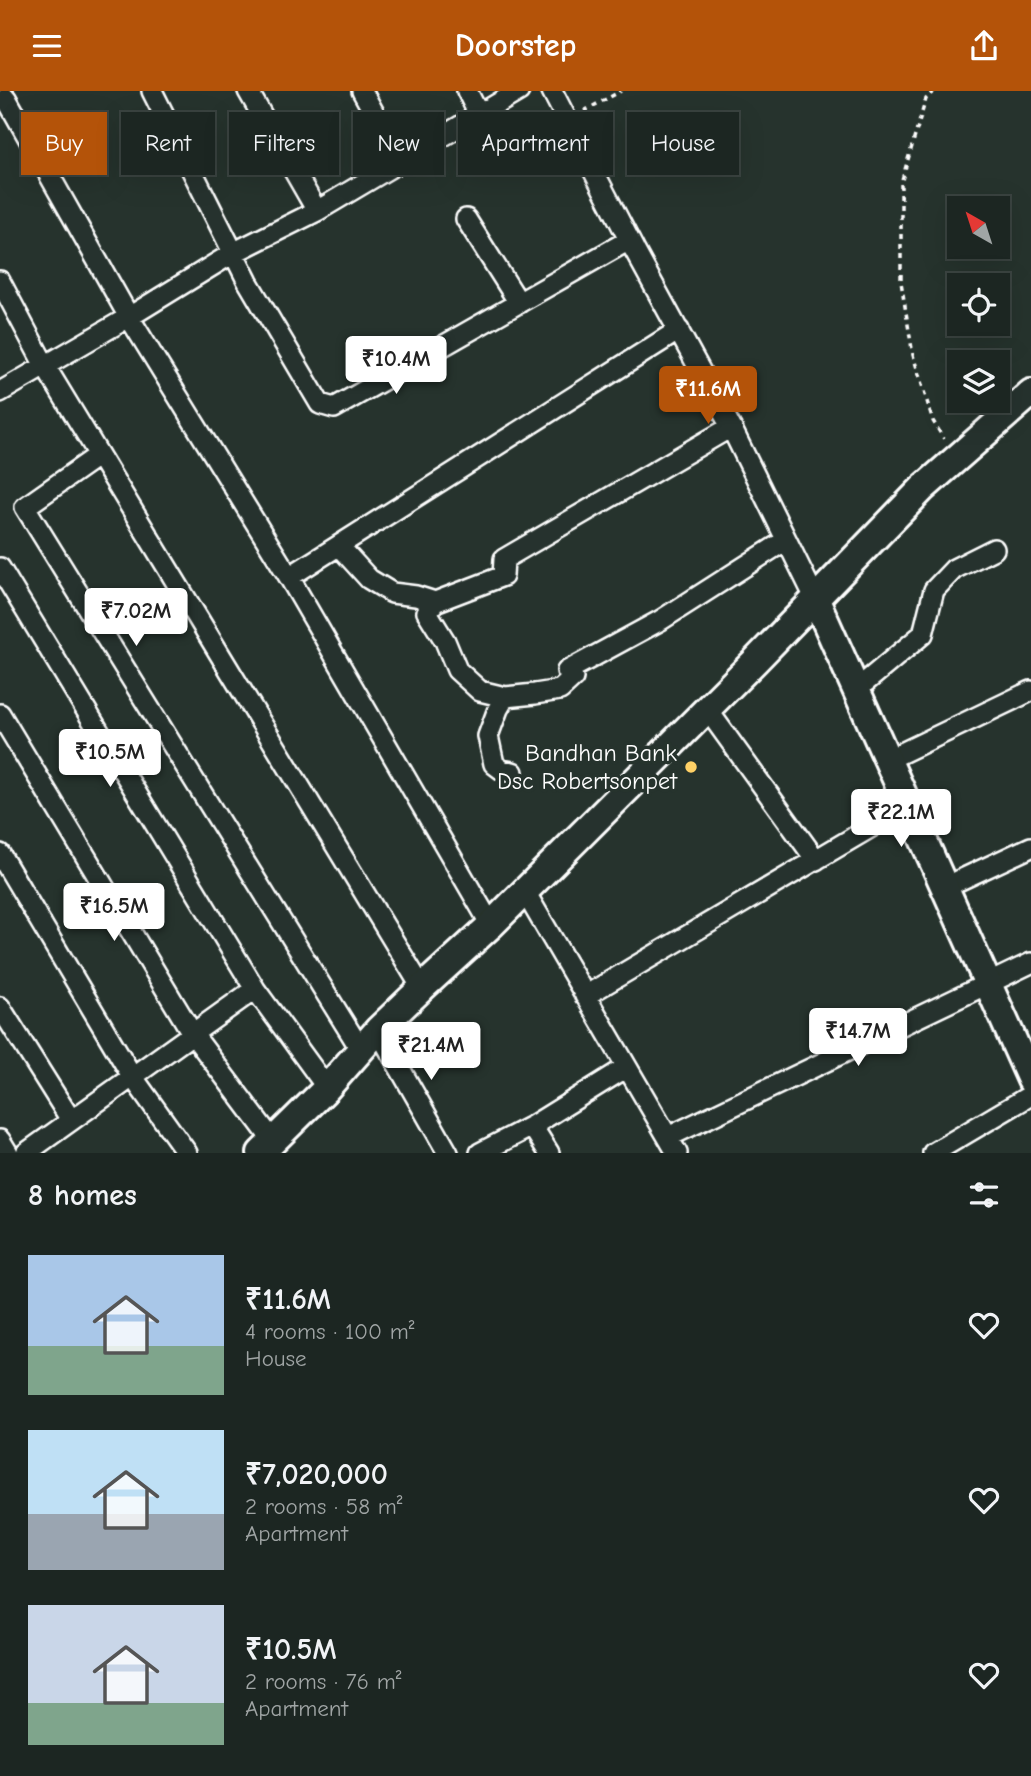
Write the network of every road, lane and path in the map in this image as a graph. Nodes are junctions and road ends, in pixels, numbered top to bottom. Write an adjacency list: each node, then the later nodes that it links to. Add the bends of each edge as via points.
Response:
1 (152, 91): 20 (street)
2 (248, 91): 17 (street)
3 (362, 91): 10 (street)
4 (467, 91): 11 (street)
5 (519, 91): 12 (street)
6 (552, 91): 13 (street)
7 (621, 91): 14 (path)
8 (934, 91): 30 (path, via 926,99 901,183 901,282 913,355 933,421)
9 (6, 98): 23 (street)
10 (374, 112)
11 (478, 112)
12 (484, 112)
13 (563, 112)
14 (582, 112)
15 (379, 175): 17 (street)
16 (596, 175): 19 (street)
17 (317, 211): 20 (street)
18 (466, 219): 22 (street)
19 (635, 249): 22 (street, via 629,240); 24 (street)
20 (233, 253): 22 (street, via 320,404 334,408); 23 (street)
21 (0, 281): 25 (street)
22 (519, 303)
23 (129, 317): 25 (street); 35 (street)
24 (678, 330): 28 (street); 32 (street)
25 (45, 366): 26 (street); 29 (street)
26 (0, 392)
27 (1031, 393): 30 (street)
28 (731, 426): 31 (street); 37 (street, via 504,559 503,576)
29 (99, 455): 54 (street); 59 (street, via 25,507)
30 (956, 459): 36 (street)
31 (786, 540): 36 (street); 40 (street, via 660,620 567,671 573,678 560,690)
32 (339, 546): 35 (street); 37 (street, via 369,579 392,593)
33 (994, 549): 38 (street, via 954,569 934,590 923,634)
34 (0, 568): 55 (street)
35 (289, 576): 51 (street)
36 (815, 598): 38 (street); 41 (street)
37 (435, 602): 40 (street, via 427,612 457,670 480,691)
38 (856, 690): 43 (street)
39 (1031, 691): 43 (street)
40 (505, 697): 44 (street, via 488,736 494,764)
41 (707, 709): 48 (street); 50 (street)
42 (0, 714): 58 (street)
43 (887, 760): 45 (street)
44 (513, 772)
45 (907, 806): 48 (street); 49 (street)
46 (1031, 847): 49 (street)
47 (0, 854): 61 (street)
48 (817, 860): 56 (street)
49 (944, 887): 53 (street)
50 (524, 890): 51 (street); 56 (street)
51 (491, 925): 54 (street)
52 (1031, 963): 53 (street)
53 (988, 983): 62 (street); 68 (street)
54 (422, 988): 59 (street)
55 (255, 989): 58 (street); 63 (street)
56 (585, 996): 60 (street)
57 (0, 1007): 65 (street)
58 (192, 1033): 61 (street); 69 (street)
59 (370, 1040): 63 (street); 73 (street)
60 (627, 1067): 66 (street); 68 (street)
61 (132, 1076): 65 (street); 70 (street)
62 (1031, 1080)
63 (327, 1088): 69 (street)
64 (1031, 1095): 76 (street)
65 (71, 1121): 72 (street)
66 (532, 1126): 74 (street); 75 (street)
67 (0, 1140): 71 (street)
68 (672, 1145)
69 (267, 1147)
70 (180, 1151)
71 (8, 1153)
72 (26, 1153)
73 (448, 1153)
74 (480, 1153)
75 (549, 1153)
76 (933, 1153)

